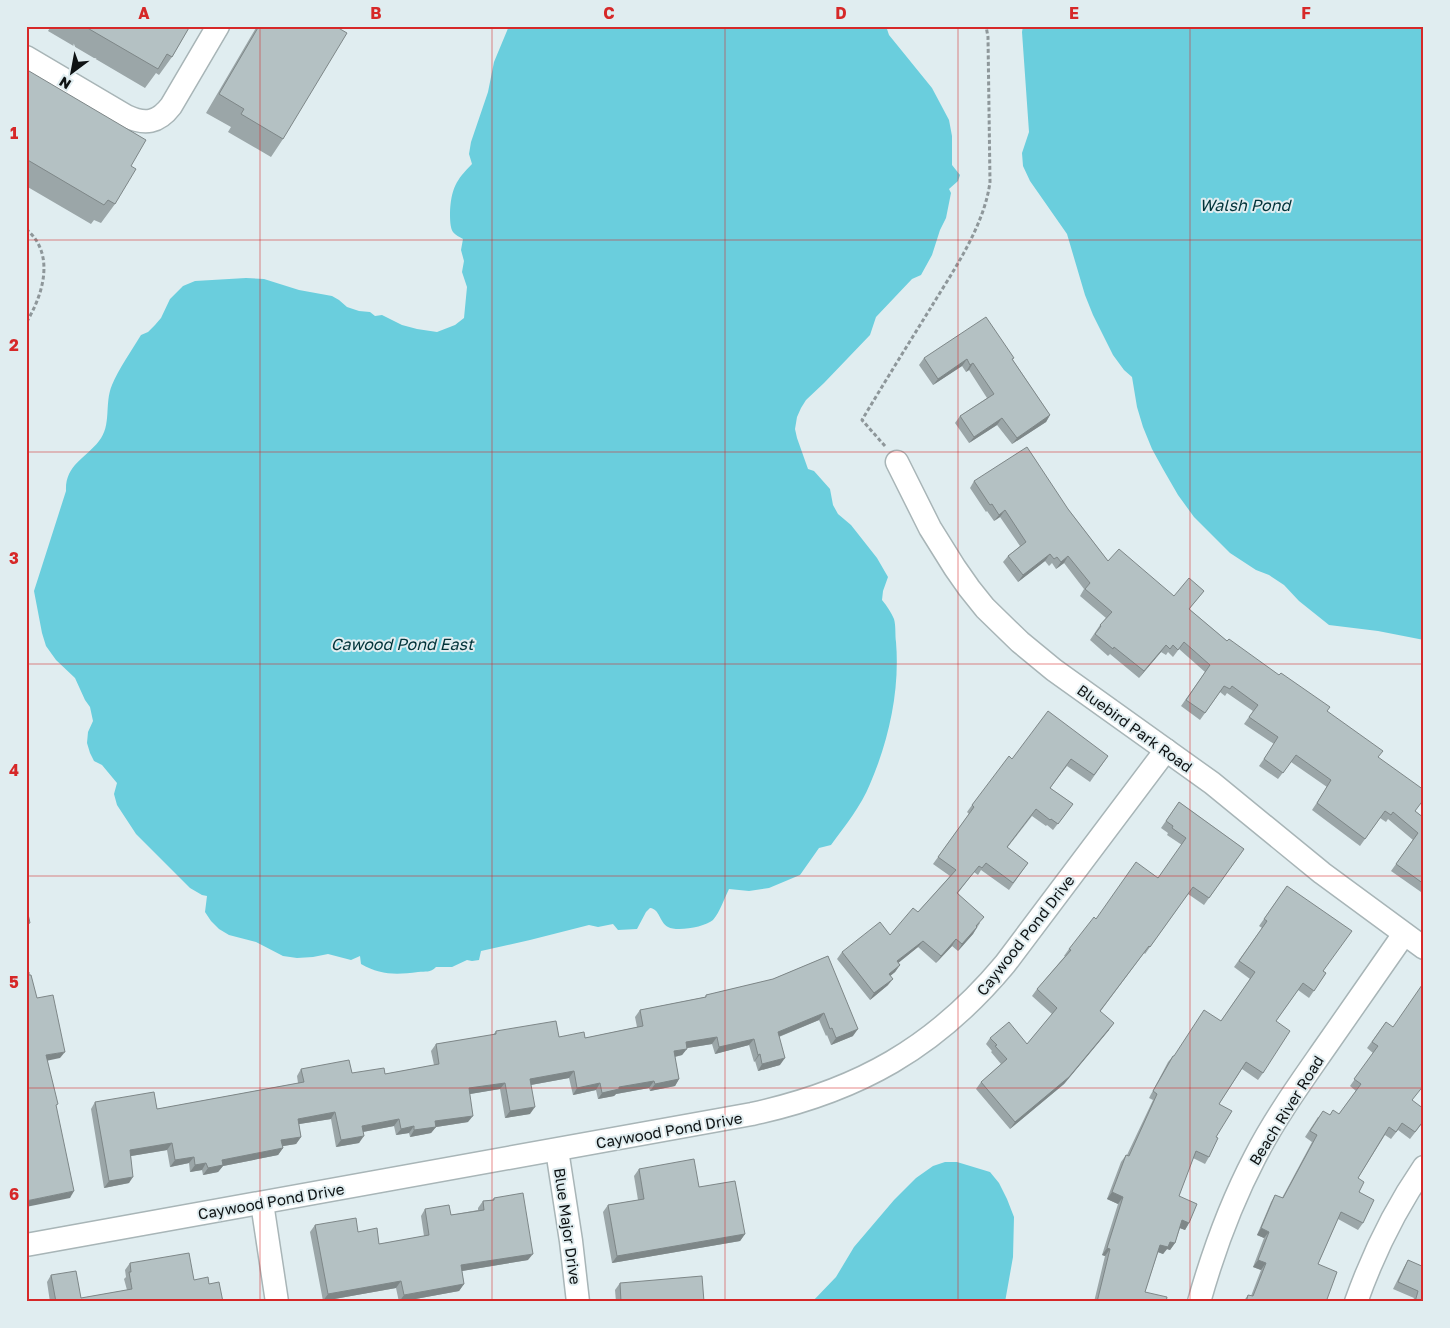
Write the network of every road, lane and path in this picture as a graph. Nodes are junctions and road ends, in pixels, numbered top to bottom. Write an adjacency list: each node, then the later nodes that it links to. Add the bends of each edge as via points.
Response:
1 (218, 26): 3 (street, via 171,106 162,117 148,122 126,116)
2 (986, 26): 6 (path, via 990,182 985,208 960,259 862,420)
3 (26, 57)
4 (26, 229): 5 (path, via 39,246 45,262 43,282)
5 (26, 323)
6 (897, 462): 7 (street, Bluebird Park Road, via 942,549 990,613 1038,657)
7 (1166, 750): 8 (street, Bluebird Park Road); 10 (street, Caywood Pond Drive, via 990,982 948,1023 896,1060 838,1089 789,1106)
8 (1404, 934): 9 (street, Bluebird Park Road); 16 (street, Beach River Road, via 1303,1079 1256,1155 1227,1218)
9 (1424, 948)
10 (557, 1150): 12 (street, Caywood Pond Drive); 15 (street, Blue Major Drive)
11 (1424, 1167): 17 (street, via 1391,1220)
12 (262, 1203): 13 (street, Caywood Pond Drive); 14 (street)
13 (26, 1245)
14 (278, 1302)
15 (578, 1302)
16 (1199, 1302)
17 (1356, 1302)

